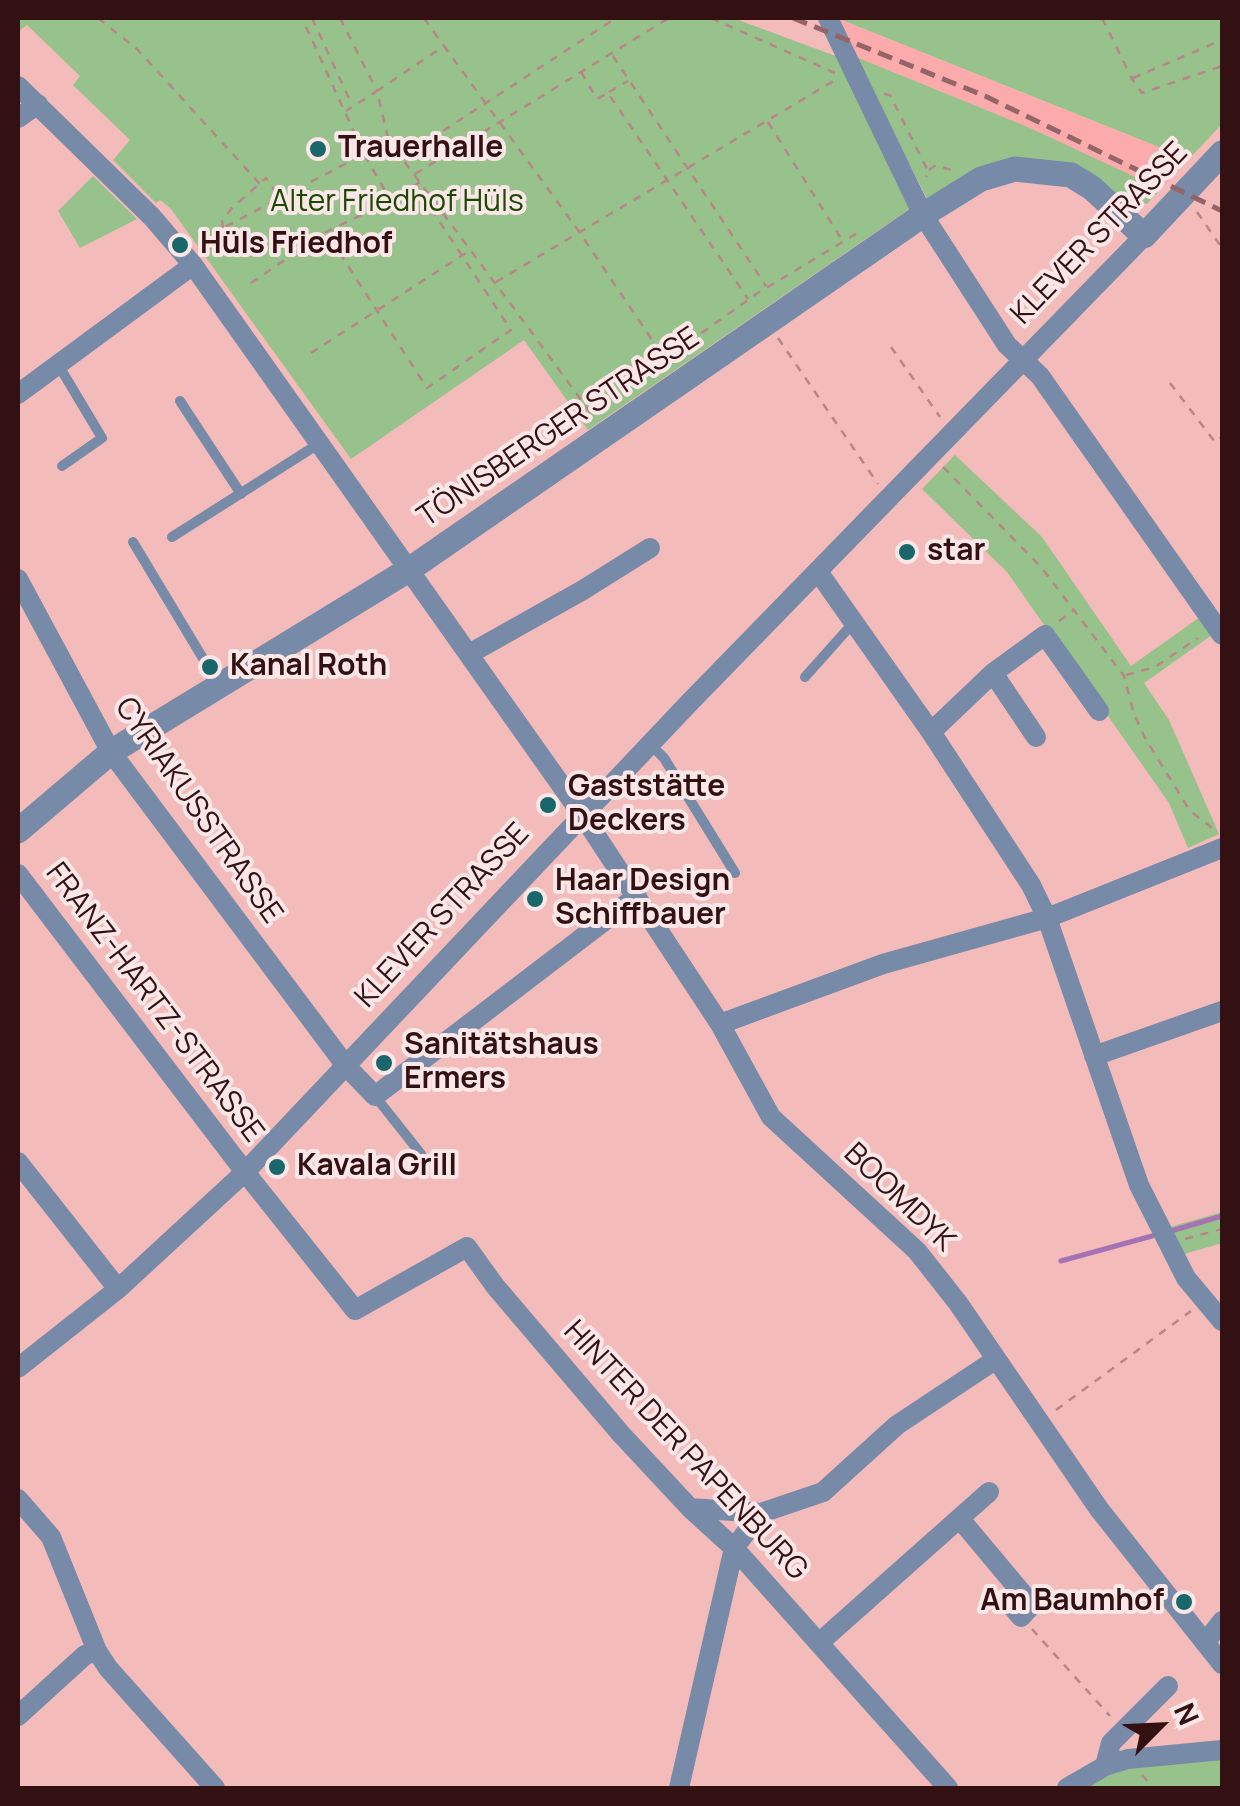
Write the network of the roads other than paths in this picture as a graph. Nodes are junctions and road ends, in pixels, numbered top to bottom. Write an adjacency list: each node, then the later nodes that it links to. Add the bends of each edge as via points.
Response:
1 (828, 18): 6 (street, KLEVER STRASSE)
2 (18, 86): 3 (street, BOOMDYK)
3 (38, 104): 4 (street); 8 (street, BOOMDYK)
4 (18, 118)
5 (1222, 153): 7 (street, KLEVER STRASSE)
6 (923, 215): 7 (street, TÖNISBERGER STRASSE, via 981,180 1015,169 1071,175); 9 (street, KLEVER STRASSE, via 1007,345); 19 (street, TÖNISBERGER STRASSE)
7 (1144, 236): 9 (street, KLEVER STRASSE)
8 (193, 265): 10 (street); 13 (street, BOOMDYK)
9 (1024, 360): 20 (street, KLEVER STRASSE); 23 (street)
10 (59, 366): 11 (street); 14 (lane, via 102,438)
11 (18, 394)
12 (180, 400): 15 (lane)
13 (320, 443): 15 (lane); 19 (street, BOOMDYK)
14 (62, 466)
15 (241, 494): 16 (lane)
16 (172, 536)
17 (133, 542): 27 (lane)
18 (650, 548): 24 (street)
19 (410, 569): 24 (street, BOOMDYK); 27 (street, TÖNISBERGER STRASSE)
20 (819, 573): 22 (street); 31 (street, KLEVER STRASSE)
21 (18, 579): 32 (street, CYRIAKUSSTRASSE)
22 (855, 622): 26 (lane); 29 (street)
23 (1219, 631)
24 (469, 654): 33 (street, BOOMDYK)
25 (992, 673): 28 (street, via 1045,635); 29 (street); 30 (street)
26 (805, 678)
27 (220, 686): 32 (street, TÖNISBERGER STRASSE)
28 (1099, 712)
29 (931, 732): 39 (street)
30 (1036, 737)
31 (651, 746): 33 (street, KLEVER STRASSE); 36 (lane)
32 (111, 752): 34 (street, TÖNISBERGER STRASSE); 43 (street, CYRIAKUSSTRASSE)
33 (583, 816): 38 (street, BOOMDYK); 43 (street, KLEVER STRASSE)
34 (18, 830)
35 (1221, 849): 39 (street)
36 (735, 872)
37 (18, 874): 47 (street, FRANZ-HARTZ-STRASSE)
38 (637, 896): 41 (street, BOOMDYK); 44 (street)
39 (1047, 918): 41 (street, via 883,964); 42 (street)
40 (1222, 1010): 42 (street)
41 (720, 1024): 51 (street, BOOMDYK, via 770,1117 917,1251)
42 (1094, 1056): 50 (street, via 1138,1185 1186,1278)
43 (346, 1066): 44 (street, CYRIAKUSSTRASSE); 47 (street, KLEVER STRASSE)
44 (375, 1096): 45 (lane)
45 (420, 1154)
46 (18, 1162): 48 (street)
47 (245, 1172): 48 (street, KLEVER STRASSE); 49 (street, FRANZ-HARTZ-STRASSE)
48 (118, 1289): 52 (street, KLEVER STRASSE)
49 (355, 1310): 55 (street, HINTER DER PAPENBURG, via 467,1247 556,1359)
50 (1222, 1321)
51 (995, 1360): 56 (street, via 898,1425 823,1492); 62 (street, BOOMDYK, via 1099,1509)
52 (18, 1368)
53 (989, 1492): 57 (street)
54 (18, 1499): 63 (street, via 51,1537)
55 (690, 1508): 56 (street); 58 (street, HINTER DER PAPENBURG)
56 (761, 1513): 58 (street)
57 (960, 1519): 59 (street, via 1032,1605); 61 (street)
58 (734, 1548): 61 (street, HINTER DER PAPENBURG); 70 (street)
59 (1021, 1617)
60 (1222, 1621): 62 (street)
61 (820, 1642): 71 (street, HINTER DER PAPENBURG)
62 (1206, 1643): 64 (street, BOOMDYK)
63 (98, 1651): 66 (street); 69 (street)
64 (1222, 1664)
65 (1168, 1686): 68 (street, via 1111,1743)
66 (18, 1716)
67 (1222, 1750): 68 (street)
68 (1105, 1766): 72 (street)
69 (215, 1788)
70 (679, 1788)
71 (948, 1788)
72 (1067, 1788)

